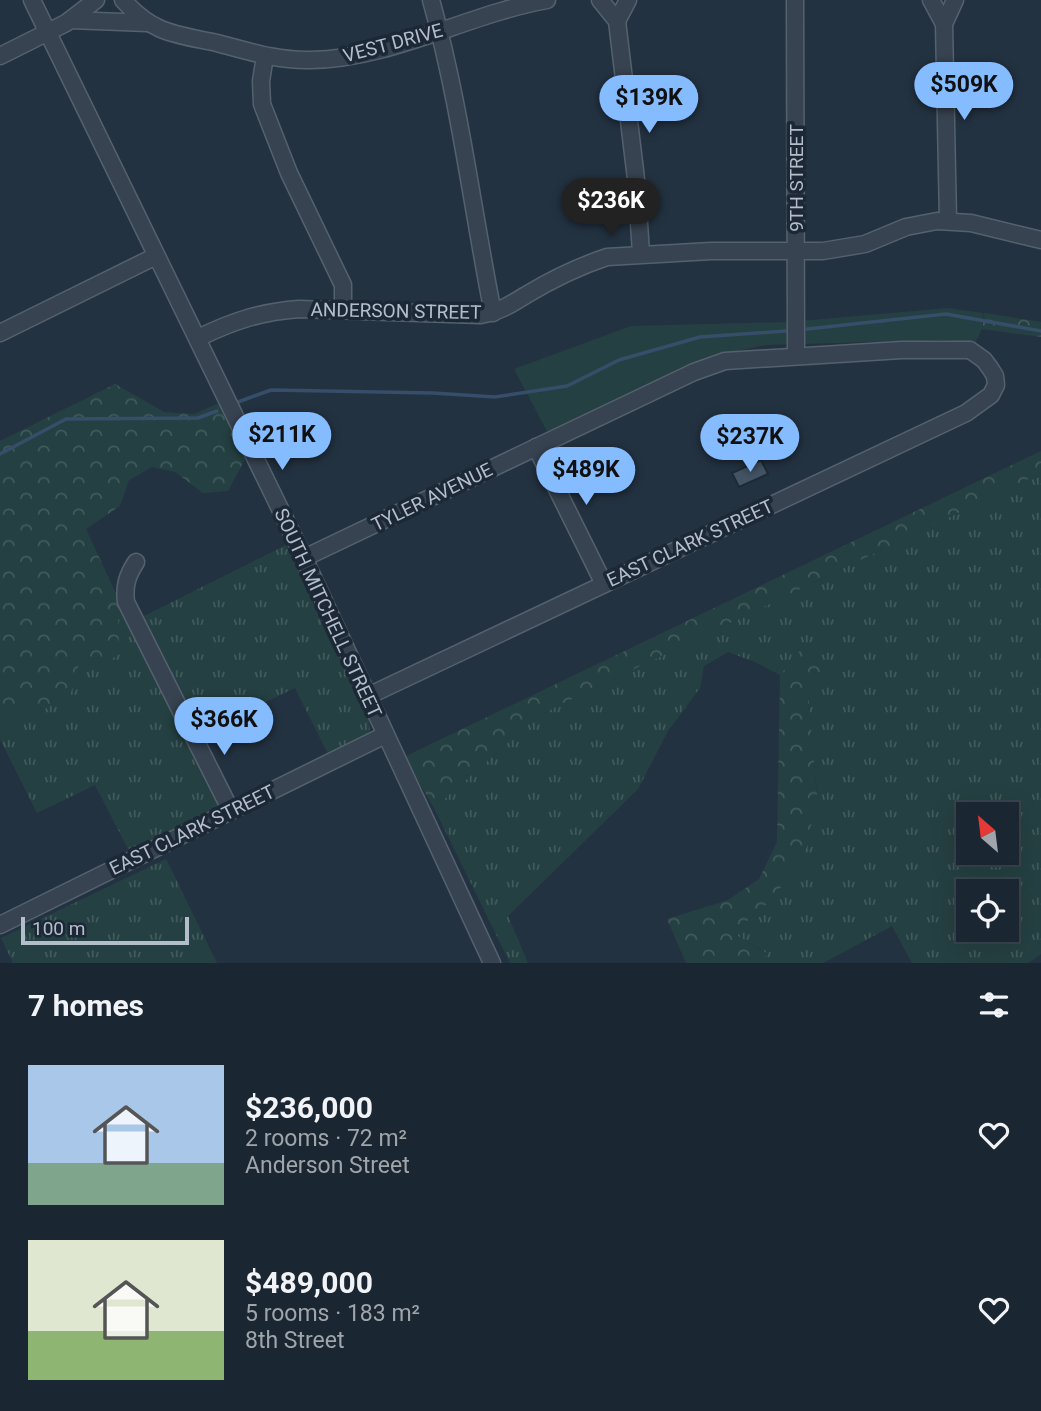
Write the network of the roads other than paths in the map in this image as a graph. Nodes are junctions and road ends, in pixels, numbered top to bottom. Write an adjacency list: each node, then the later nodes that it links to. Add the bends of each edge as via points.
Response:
1 (32, 0): 16 (street, SOUTH MITCHELL STREET)
2 (96, 0): 11 (street)
3 (123, 0): 13 (street, VEST DRIVE)
4 (431, 0): 15 (street)
5 (547, 0): 15 (street, VEST DRIVE)
6 (600, 0): 12 (street)
7 (628, 0): 12 (street)
8 (795, 0): 21 (street, 9TH STREET)
9 (931, 0): 14 (street)
10 (955, 0): 14 (street)
11 (70, 20): 13 (street); 16 (street)
12 (617, 20): 22 (street)
13 (147, 23): 18 (street, VEST DRIVE, via 172,34)
14 (944, 23): 19 (street)
15 (439, 30): 18 (street, VEST DRIVE, via 332,59); 25 (street)
16 (48, 32): 17 (street); 23 (street, SOUTH MITCHELL STREET)
17 (0, 56)
18 (265, 56): 24 (street, via 262,104 289,173 343,285)
19 (948, 221): 20 (street, ANDERSON STREET); 21 (street, ANDERSON STREET, via 906,228 865,244)
20 (1041, 240)
21 (796, 252): 22 (street, ANDERSON STREET); 28 (street, 9TH STREET)
22 (642, 253): 25 (street, ANDERSON STREET, via 592,262)
23 (156, 256): 26 (street); 27 (street, SOUTH MITCHELL STREET)
24 (343, 310): 25 (street, ANDERSON STREET); 27 (street, ANDERSON STREET, via 258,314)
25 (493, 313)
26 (0, 332)
27 (198, 338): 30 (street, SOUTH MITCHELL STREET)
28 (796, 355): 29 (street, TYLER AVENUE, via 725,361); 32 (street, EAST CLARK STREET, via 970,350 990,368 996,385 991,395 967,413)
29 (536, 447): 30 (street, TYLER AVENUE); 32 (street)
30 (304, 558): 33 (street, SOUTH MITCHELL STREET)
31 (136, 562): 35 (street, via 127,576 126,602)
32 (604, 584): 33 (street, EAST CLARK STREET)
33 (368, 696): 34 (street, SOUTH MITCHELL STREET)
34 (384, 735): 35 (street, EAST CLARK STREET); 37 (street, SOUTH MITCHELL STREET)
35 (232, 811): 36 (street, EAST CLARK STREET)
36 (0, 925)
37 (492, 963)

